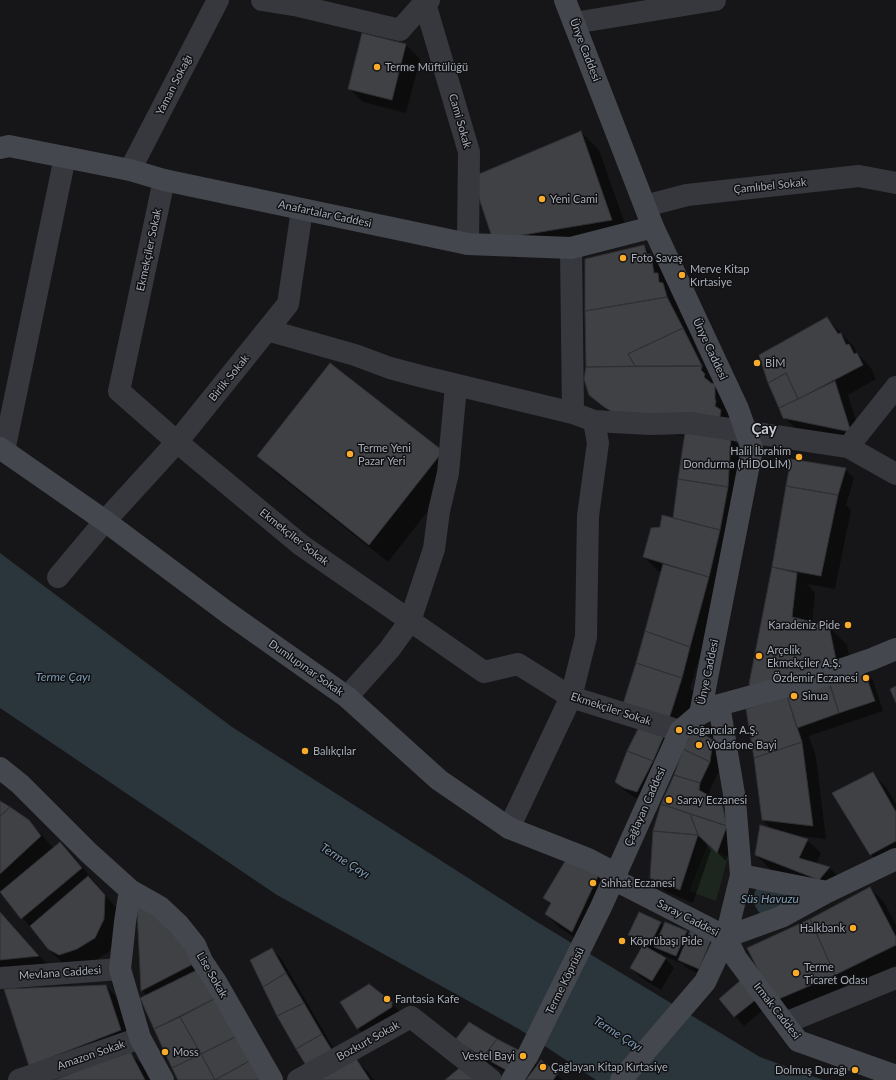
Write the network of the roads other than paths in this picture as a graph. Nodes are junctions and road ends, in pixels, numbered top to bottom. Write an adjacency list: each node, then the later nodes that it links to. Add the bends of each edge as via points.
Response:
1 (218, 0): 9 (street, Yaman Sokağı)
2 (262, 0): 5 (street, via 400,30)
3 (565, 0): 6 (main road, Ünye Caddesi)
4 (715, 0): 6 (street)
5 (426, 1): 15 (street, Cami Sokak, via 469,152)
6 (574, 23): 12 (main road, Ünye Caddesi)
7 (0, 148): 8 (main road, Anafartalar Caddesi, via 8,146)
8 (65, 157): 9 (main road, Anafartalar Caddesi); 25 (street)
9 (130, 170): 10 (main road, Anafartalar Caddesi)
10 (164, 180): 13 (main road, Anafartalar Caddesi); 23 (street, Ekmekçiler Sokak, via 119,391)
11 (896, 183): 12 (street, Çamlıbel Sokak, via 859,176 687,195)
12 (645, 206): 14 (main road, Ünye Caddesi)
13 (302, 210): 15 (main road, Anafartalar Caddesi); 17 (street, Birlik Sokak, via 288,304)
14 (652, 227): 16 (main road, Anafartalar Caddesi); 22 (main road, Ünye Caddesi)
15 (468, 244): 16 (main road, Anafartalar Caddesi)
16 (571, 248): 20 (street)
17 (267, 330): 18 (street); 23 (street, Birlik Sokak)
18 (456, 386): 20 (street); 29 (street, via 448,473 434,549)
19 (896, 387): 24 (street)
20 (573, 412): 21 (street)
21 (594, 421): 22 (street, via 689,423); 32 (street, via 598,442 588,516 586,637)
22 (746, 431): 24 (street); 33 (main road, Ünye Caddesi, via 752,449 721,610)
23 (177, 442): 27 (street, Birlik Sokak); 29 (street, Ekmekçiler Sokak, via 301,545)
24 (848, 447): 26 (street)
25 (2, 449): 27 (main road, Dumlupınar Sokak)
26 (896, 474)
27 (105, 521): 28 (street, Birlik Sokak); 31 (main road, Dumlupınar Sokak, via 228,613)
28 (58, 577)
29 (410, 621): 31 (street, via 389,650); 32 (street, Ekmekçiler Sokak, via 484,672 518,664)
30 (896, 649): 33 (main road, via 814,679)
31 (348, 697): 36 (main road, Dumlupınar Sokak, via 439,780)
32 (571, 697): 34 (street, Ekmekçiler Sokak); 36 (street)
33 (709, 709): 34 (main road, Çağlayan Caddesi); 38 (main road, via 734,800)
34 (680, 731): 39 (main road, Çağlayan Caddesi)
35 (0, 768): 40 (main road, Lise Sokak, via 20,784)
36 (509, 828): 39 (main road, Dumlupınar Sokak, via 588,859 609,870)
37 (896, 860): 41 (main road, Saray Caddesi)
38 (741, 875): 41 (main road); 43 (main road)
39 (613, 879): 42 (main road, Çağlayan Caddesi); 43 (main road, Saray Caddesi)
40 (130, 890): 44 (main road); 52 (main road, Lise Sokak, via 160,907 195,945)
41 (828, 892): 43 (main road, Saray Caddesi, via 781,917)
42 (601, 907): 55 (main road, Terme Köprüsü, via 528,1055)
43 (726, 937): 47 (main road, Irmak Caddesi, via 736,958); 56 (main road, via 705,982)
44 (120, 969): 45 (street, Mevlana Caddesi); 48 (main road)
45 (0, 978)
46 (896, 978): 47 (street)
47 (785, 1023): 49 (main road, Irmak Caddesi, via 798,1041)
48 (140, 1038): 50 (street, Amazon Sokak); 51 (main road)
49 (896, 1076)
50 (19, 1080)
51 (163, 1080)
52 (272, 1080)
53 (298, 1080): 54 (street, Bozkurt Sokak, via 411,1017)
54 (491, 1080)
55 (512, 1080)
56 (621, 1080)

